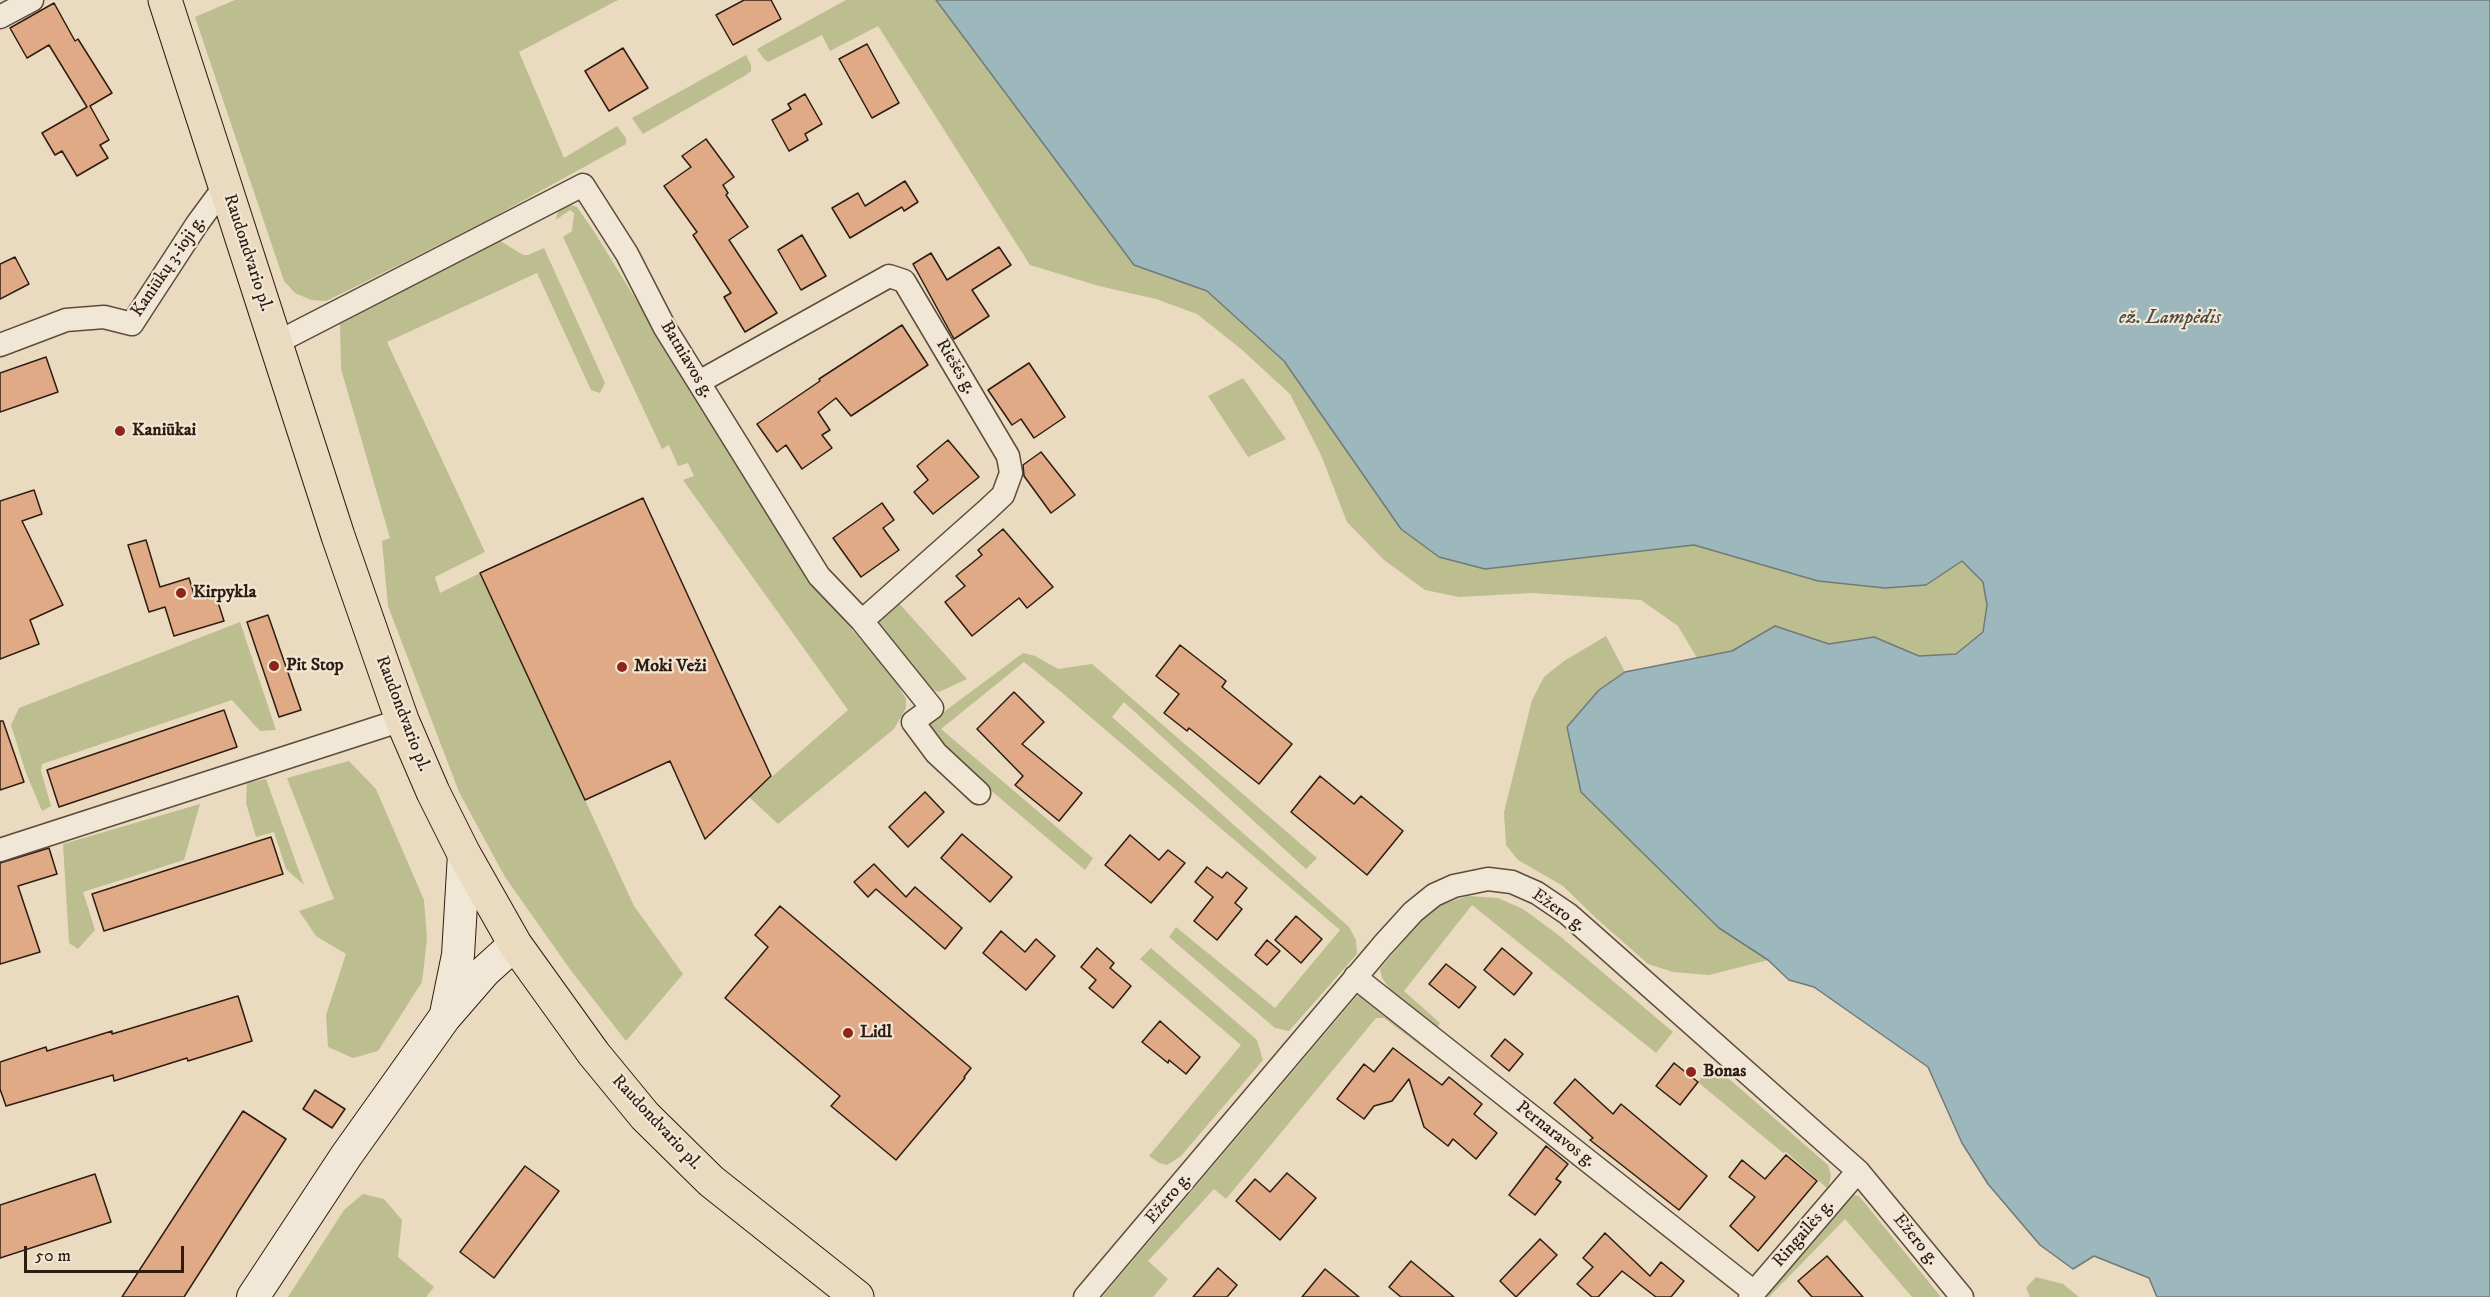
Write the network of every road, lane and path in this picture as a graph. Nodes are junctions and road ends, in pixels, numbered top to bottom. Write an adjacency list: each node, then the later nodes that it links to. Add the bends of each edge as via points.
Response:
1 (32, 0): 3 (street)
2 (165, 0): 4 (main road, Raudondvario pl.)
3 (0, 17)
4 (225, 186): 5 (main road, Raudondvario pl.); 6 (street, Kaniūkų 3-ioji g., via 132,324 104,317 66,320)
5 (276, 343): 7 (street, Batniavos g., via 583,185); 9 (main road, Raudondvario pl.)
6 (0, 345)
7 (699, 382): 8 (street, Batniavos g., via 819,576); 8 (street, Riešės g., via 889,276 904,281 1008,456 1011,473 1003,495)
8 (862, 621): 10 (street, Batniavos g., via 932,708 913,722 936,753)
9 (402, 720): 11 (street); 12 (main road, Raudondvario pl.)
10 (979, 793)
11 (0, 850)
12 (464, 855): 13 (main road, Raudondvario pl.); 15 (main road, via 458,955)
13 (515, 944): 15 (main road); 19 (main road, Raudondvario pl., via 594,1054 645,1116 711,1181)
14 (1355, 977): 16 (street, Ežero g., via 1413,912 1434,895 1488,879 1512,882 1568,914); 17 (street, Pernaravos g.); 20 (street, Ežero g.)
15 (445, 1017): 18 (main road, via 346,1156)
16 (1858, 1171): 17 (street, Ringailės g.); 21 (street, Ežero g.)
17 (1752, 1294)
18 (253, 1297)
19 (857, 1297)
20 (1085, 1297)
21 (1962, 1297)

